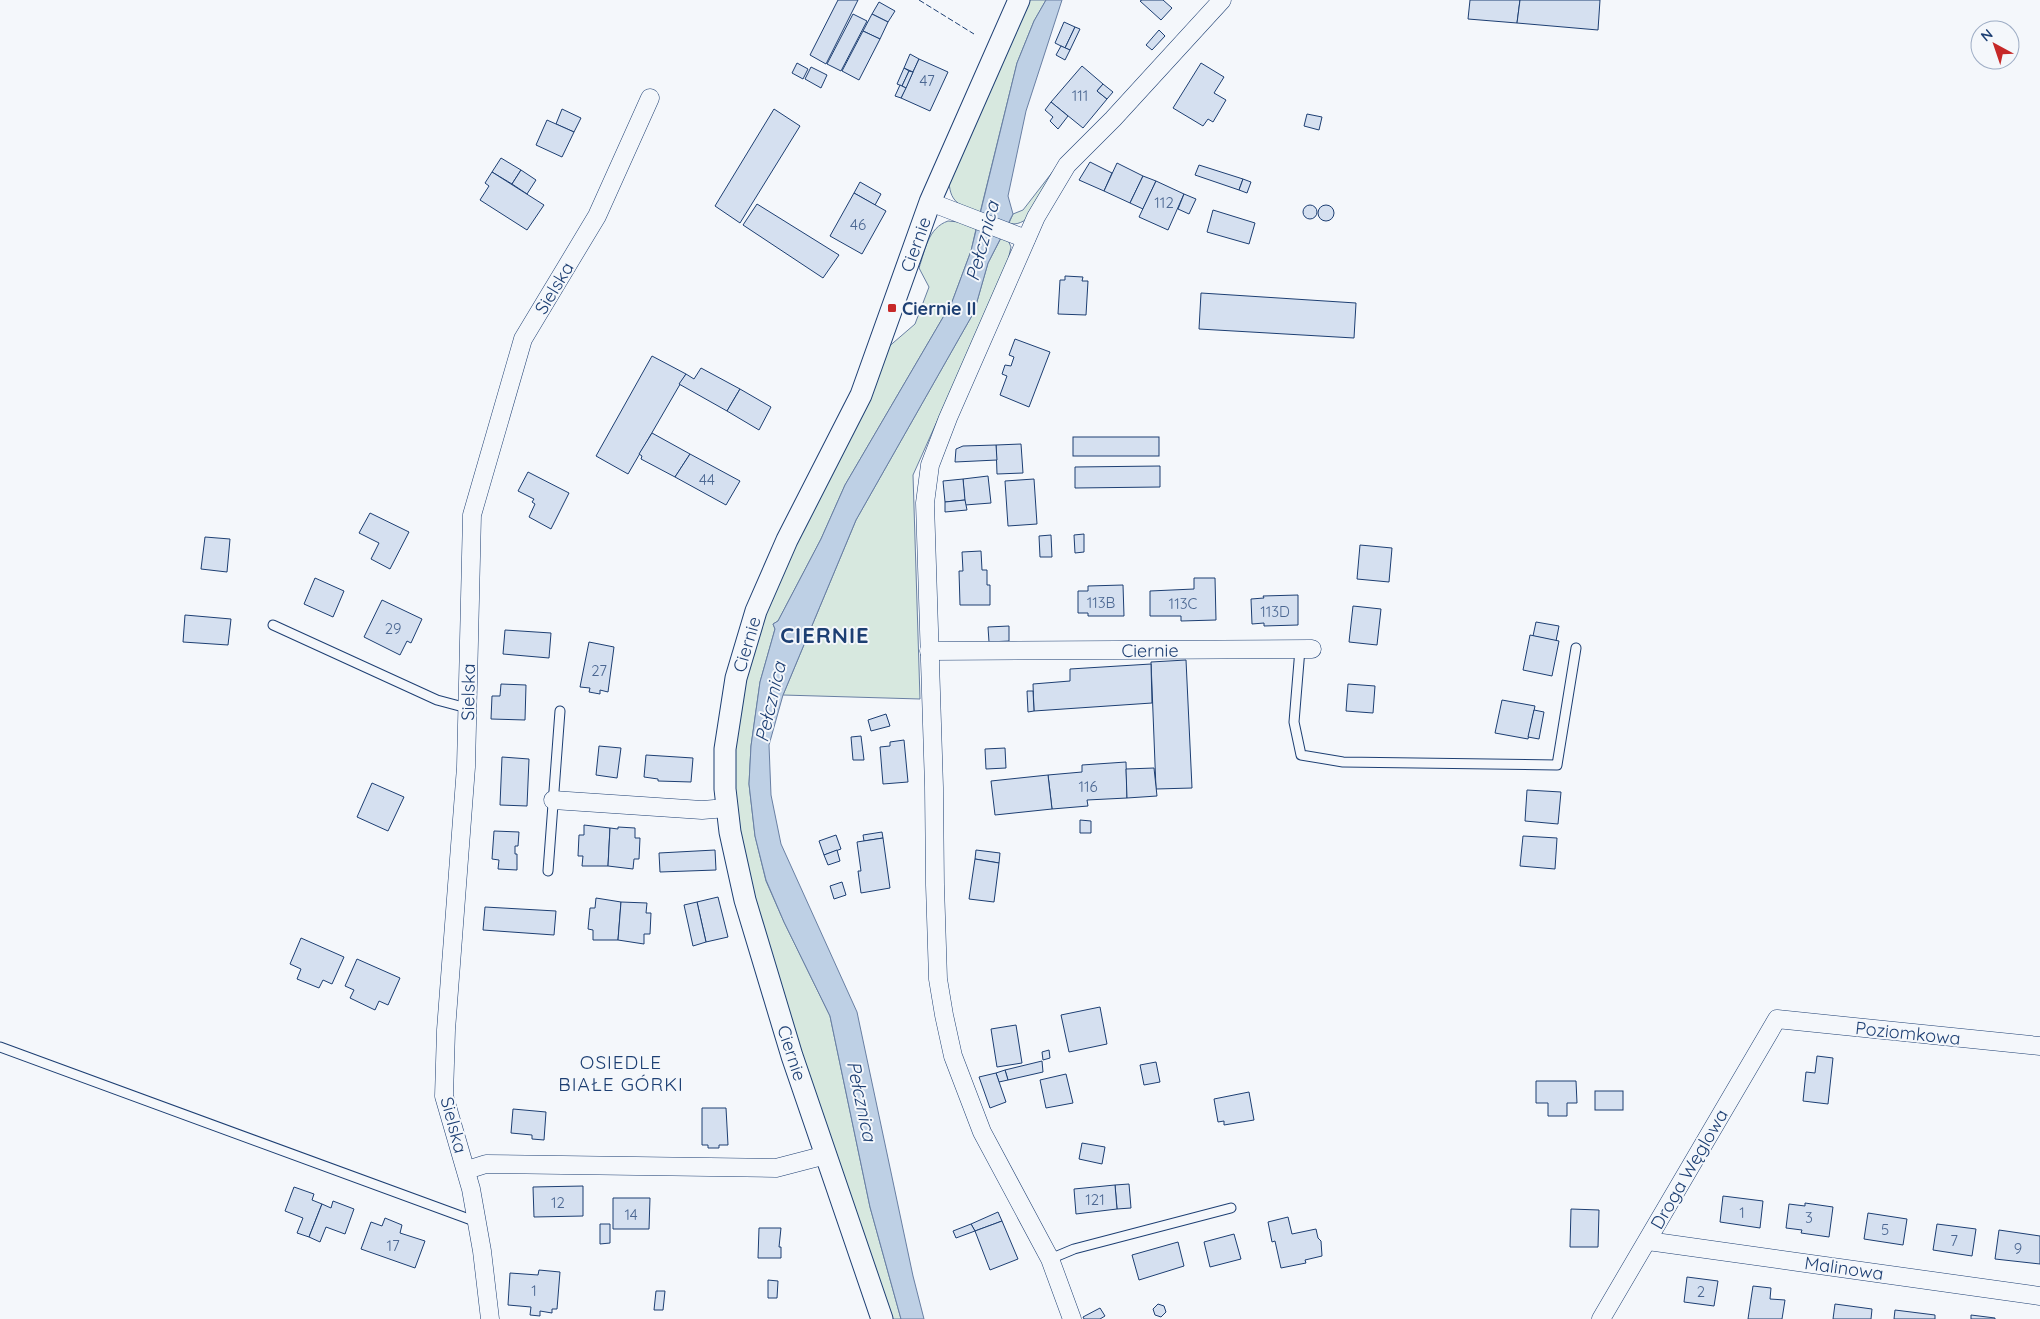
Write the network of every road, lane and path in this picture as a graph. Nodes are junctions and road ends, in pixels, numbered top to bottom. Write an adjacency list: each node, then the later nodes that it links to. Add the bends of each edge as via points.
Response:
1 (1019, 0): 4 (street, Ciernie)
2 (1222, 0): 5 (street, via 1067,165)
3 (650, 98): 10 (street, Sielska, via 597,216 523,339 472,515)
4 (930, 202): 5 (street); 13 (street, Ciernie, via 860,396 787,540 756,611 730,708 725,749)
5 (1026, 239): 9 (street, via 930,465 925,503)
6 (273, 625): 10 (lane, via 437,700)
7 (1576, 648): 8 (lane, via 1557,766 1343,762 1301,755 1294,722)
8 (1306, 649): 9 (street, Ciernie)
9 (929, 651): 23 (street, via 938,979 944,1014 953,1056 982,1132)
10 (468, 708): 19 (street, Sielska, via 444,1096)
11 (560, 711): 12 (lane)
12 (553, 800): 13 (street, via 702,810); 14 (lane)
13 (727, 808): 18 (street, Ciernie, via 746,900 792,1056)
14 (548, 871)
15 (1777, 1020): 16 (street, Poziomkowa); 22 (street, Droga Węglowa)
16 (2040, 1046)
17 (0, 1047): 21 (lane)
18 (826, 1155): 19 (street, via 776,1168 486,1164); 26 (street, Ciernie)
19 (467, 1170): 21 (street, Sielska)
20 (1231, 1208): 23 (lane, via 1074,1249)
21 (477, 1222): 25 (street, Sielska)
22 (1648, 1241): 24 (street, Malinowa); 28 (street, Droga Węglowa)
23 (1050, 1259): 27 (street)
24 (2040, 1296)
25 (490, 1319)
26 (882, 1319)
27 (1072, 1319)
28 (1601, 1319)

